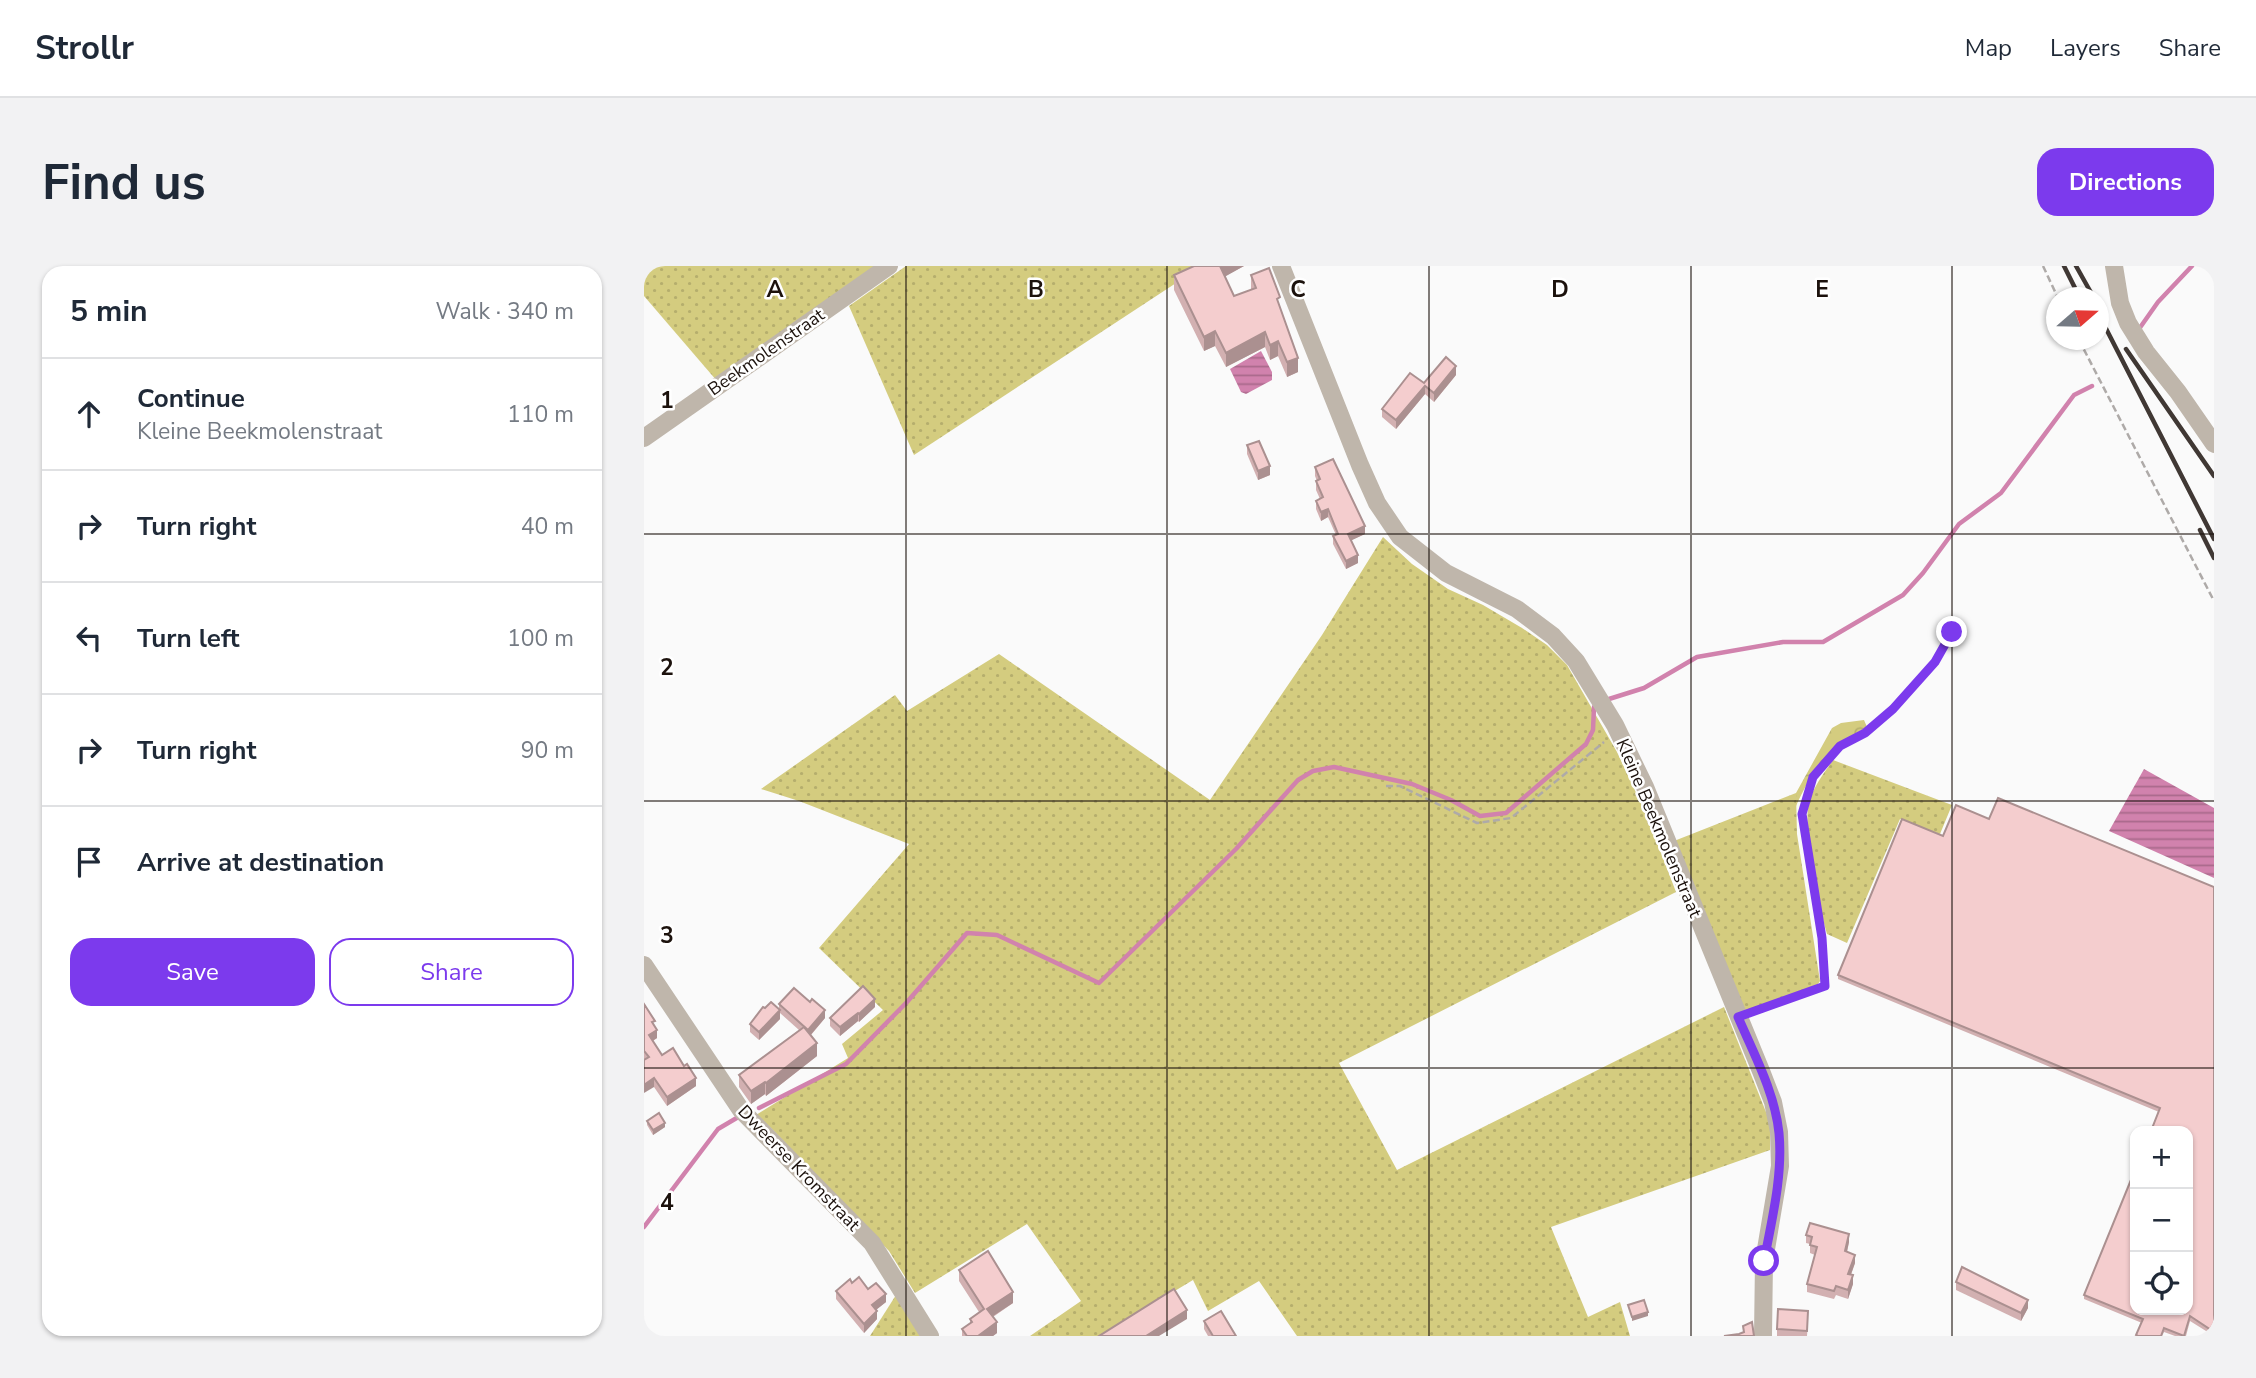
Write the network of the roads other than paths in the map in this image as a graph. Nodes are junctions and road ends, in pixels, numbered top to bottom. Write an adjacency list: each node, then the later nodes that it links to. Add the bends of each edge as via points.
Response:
1 (889, 266): 4 (street, Beekmolenstraat)
2 (1281, 266): 8 (street, Kleine Beekmolenstraat, via 1360,465 1377,503 1400,537 1446,573 1517,609 1553,636 1576,661 1645,787 1773,1102 1780,1166 1764,1261)
3 (2114, 266): 5 (street, via 2128,323)
4 (644, 438)
5 (2214, 444)
6 (644, 965): 7 (street, Dweerse Kromstraat, via 741,1110 872,1243)
7 (930, 1336)
8 (1763, 1336)

